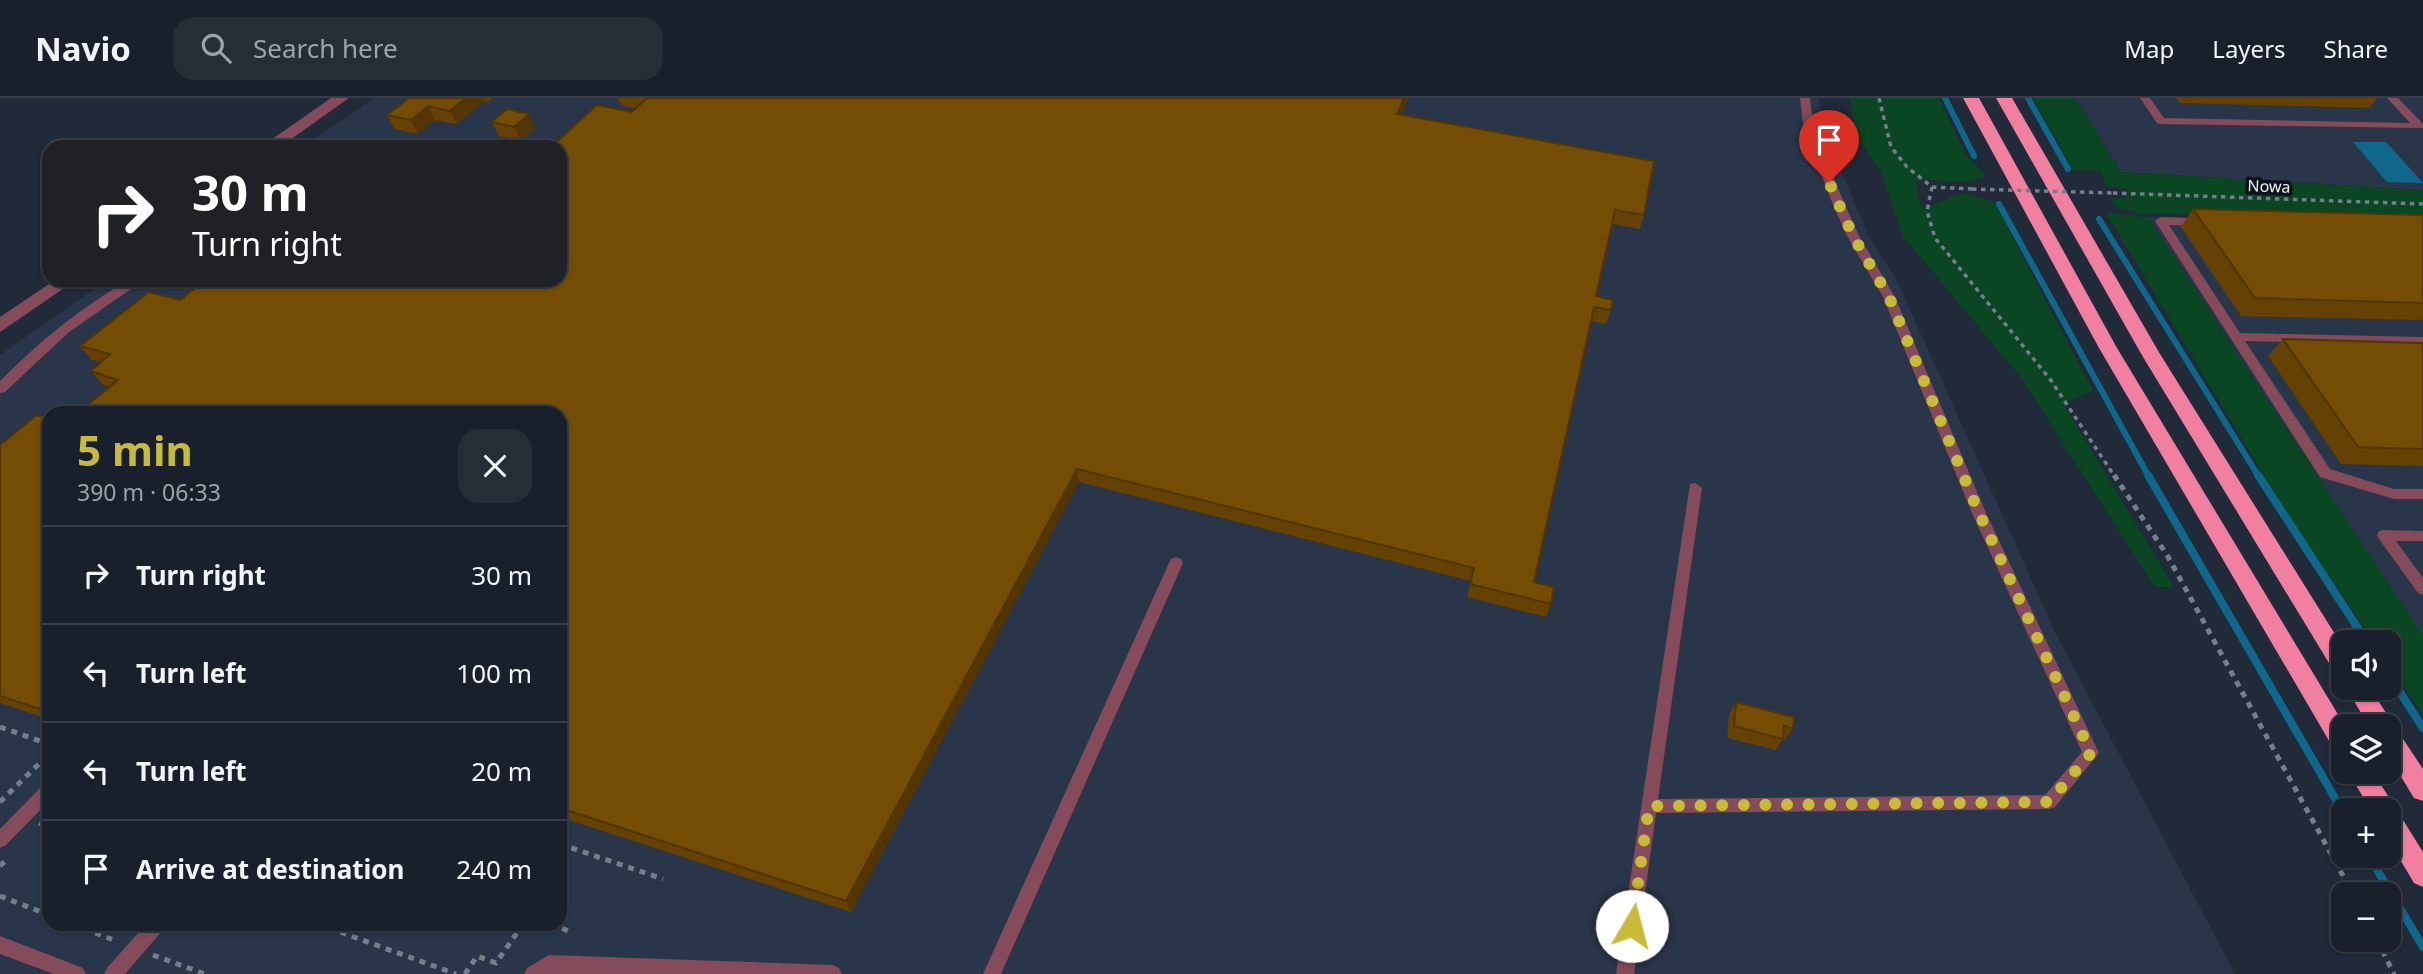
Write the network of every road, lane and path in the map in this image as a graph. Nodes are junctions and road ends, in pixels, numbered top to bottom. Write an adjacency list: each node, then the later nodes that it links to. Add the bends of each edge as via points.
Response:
1 (341, 98): 8 (street)
2 (1805, 98): 32 (lane, via 1809,132 1840,207 1889,297 1979,513 2091,753 2049,802)
3 (1879, 98): 9 (path, via 1891,147)
4 (1971, 98): 24 (highway, via 2108,348)
5 (2004, 98): 23 (highway, via 2152,357)
6 (2145, 98): 7 (lane, via 2161,121 2419,126)
7 (2392, 98)
8 (279, 140)
9 (1932, 187): 10 (path, Nowa, bridge); 38 (path, via 1927,211 1934,238 2050,379 2152,532)
10 (2423, 204)
11 (2215, 222): 15 (lane, via 2161,221)
12 (57, 287): 14 (street)
13 (125, 287): 17 (lane, via 46,342)
14 (0, 326)
15 (2235, 337): 16 (lane); 19 (lane, via 2325,473 2394,494)
16 (2423, 341)
17 (0, 389)
18 (1695, 488): 32 (lane)
19 (2423, 494)
20 (2423, 536): 22 (lane, via 2384,535)
21 (1176, 563): 54 (lane)
22 (2423, 589)
23 (2331, 647)
24 (2331, 724)
25 (0, 726): 26 (path)
26 (42, 741)
27 (2401, 756): 29 (highway)
28 (42, 761): 31 (path)
29 (2423, 790)
30 (42, 797): 34 (lane)
31 (0, 802)
32 (1649, 806): 55 (lane)
33 (2401, 839): 36 (highway)
34 (0, 840)
35 (567, 846): 37 (path)
36 (2423, 875)
37 (663, 879)
38 (2346, 882)
39 (0, 896): 40 (path)
40 (42, 912)
41 (567, 930): 45 (path)
42 (151, 931): 49 (lane)
43 (337, 931): 50 (path)
44 (518, 931): 51 (path, via 496,964 477,956)
45 (571, 932)
46 (0, 945): 48 (lane)
47 (2382, 952): 56 (path)
48 (77, 974)
49 (113, 974)
50 (456, 974)
51 (465, 974)
52 (533, 974): 53 (lane, via 549,964)
53 (833, 974)
54 (992, 974)
55 (1625, 974)
56 (2394, 974)

